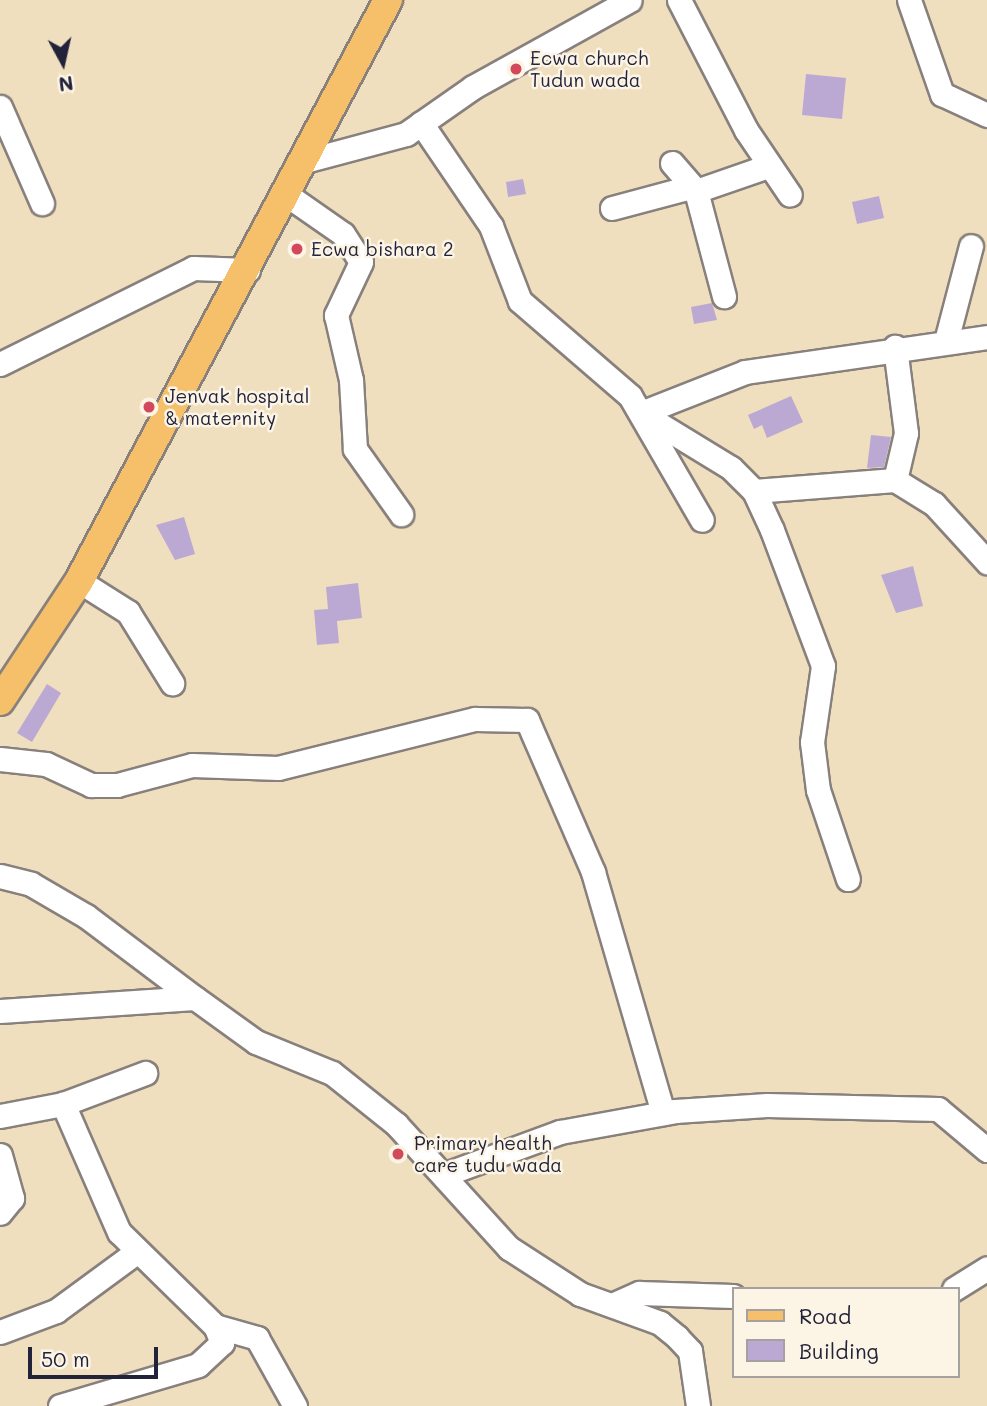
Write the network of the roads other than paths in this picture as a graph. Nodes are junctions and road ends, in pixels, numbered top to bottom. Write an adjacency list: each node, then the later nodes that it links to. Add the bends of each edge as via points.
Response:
1 (388, 0): 8 (main road)
2 (630, 0): 7 (street)
3 (680, 0): 10 (street)
4 (909, 0): 6 (street, via 942,94)
5 (0, 107): 14 (street)
6 (987, 116)
7 (421, 123): 8 (street, via 406,134); 23 (street, via 491,226 520,301 630,396)
8 (305, 161): 12 (main road)
9 (672, 163): 11 (street)
10 (768, 166): 11 (street); 13 (street)
11 (696, 191): 15 (street, via 687,188); 18 (street)
12 (287, 195): 17 (main road); 26 (street, via 343,234 361,262 336,315 351,380 355,449)
13 (790, 195)
14 (42, 203)
15 (612, 208)
16 (971, 246): 20 (street)
17 (248, 270): 22 (street, via 193,268); 29 (main road)
18 (724, 296)
19 (987, 337): 20 (street)
20 (946, 341): 21 (street)
21 (895, 347): 23 (street, via 840,361 746,372); 24 (street, via 906,433)
22 (3, 356)
23 (641, 413): 25 (street, via 731,468); 27 (street)
24 (895, 480): 25 (street); 28 (street, via 933,504)
25 (754, 491): 34 (street, via 817,637 823,666 811,742 818,790)
26 (401, 514)
27 (702, 520)
28 (987, 562)
29 (79, 581): 30 (street, via 128,612); 31 (main road)
30 (172, 682)
31 (0, 701)
32 (0, 759): 39 (street, via 46,764 91,785 117,785 192,765 278,768 475,719 527,720 593,872)
33 (0, 876): 35 (street, via 31,884 86,916)
34 (848, 879)
35 (195, 998): 36 (street); 43 (street, via 256,1042 332,1073 396,1124)
36 (0, 1011)
37 (145, 1073): 38 (street)
38 (64, 1104): 40 (street); 45 (street, via 119,1232)
39 (663, 1113): 41 (street, via 767,1105 939,1109); 43 (street, via 560,1132)
40 (0, 1116)
41 (987, 1150)
42 (0, 1155): 44 (street, via 12,1198)
43 (443, 1175): 49 (street, via 509,1248 580,1294)
44 (0, 1213)
45 (135, 1254): 50 (street); 51 (street, via 56,1311)
46 (987, 1268): 47 (street)
47 (957, 1287)
48 (732, 1296): 49 (street, via 639,1293)
49 (612, 1305): 54 (street, via 660,1323 690,1351)
50 (215, 1326): 52 (street, via 222,1343 198,1365); 53 (street, via 257,1338)
51 (0, 1332)
52 (60, 1406)
53 (295, 1406)
54 (698, 1406)

